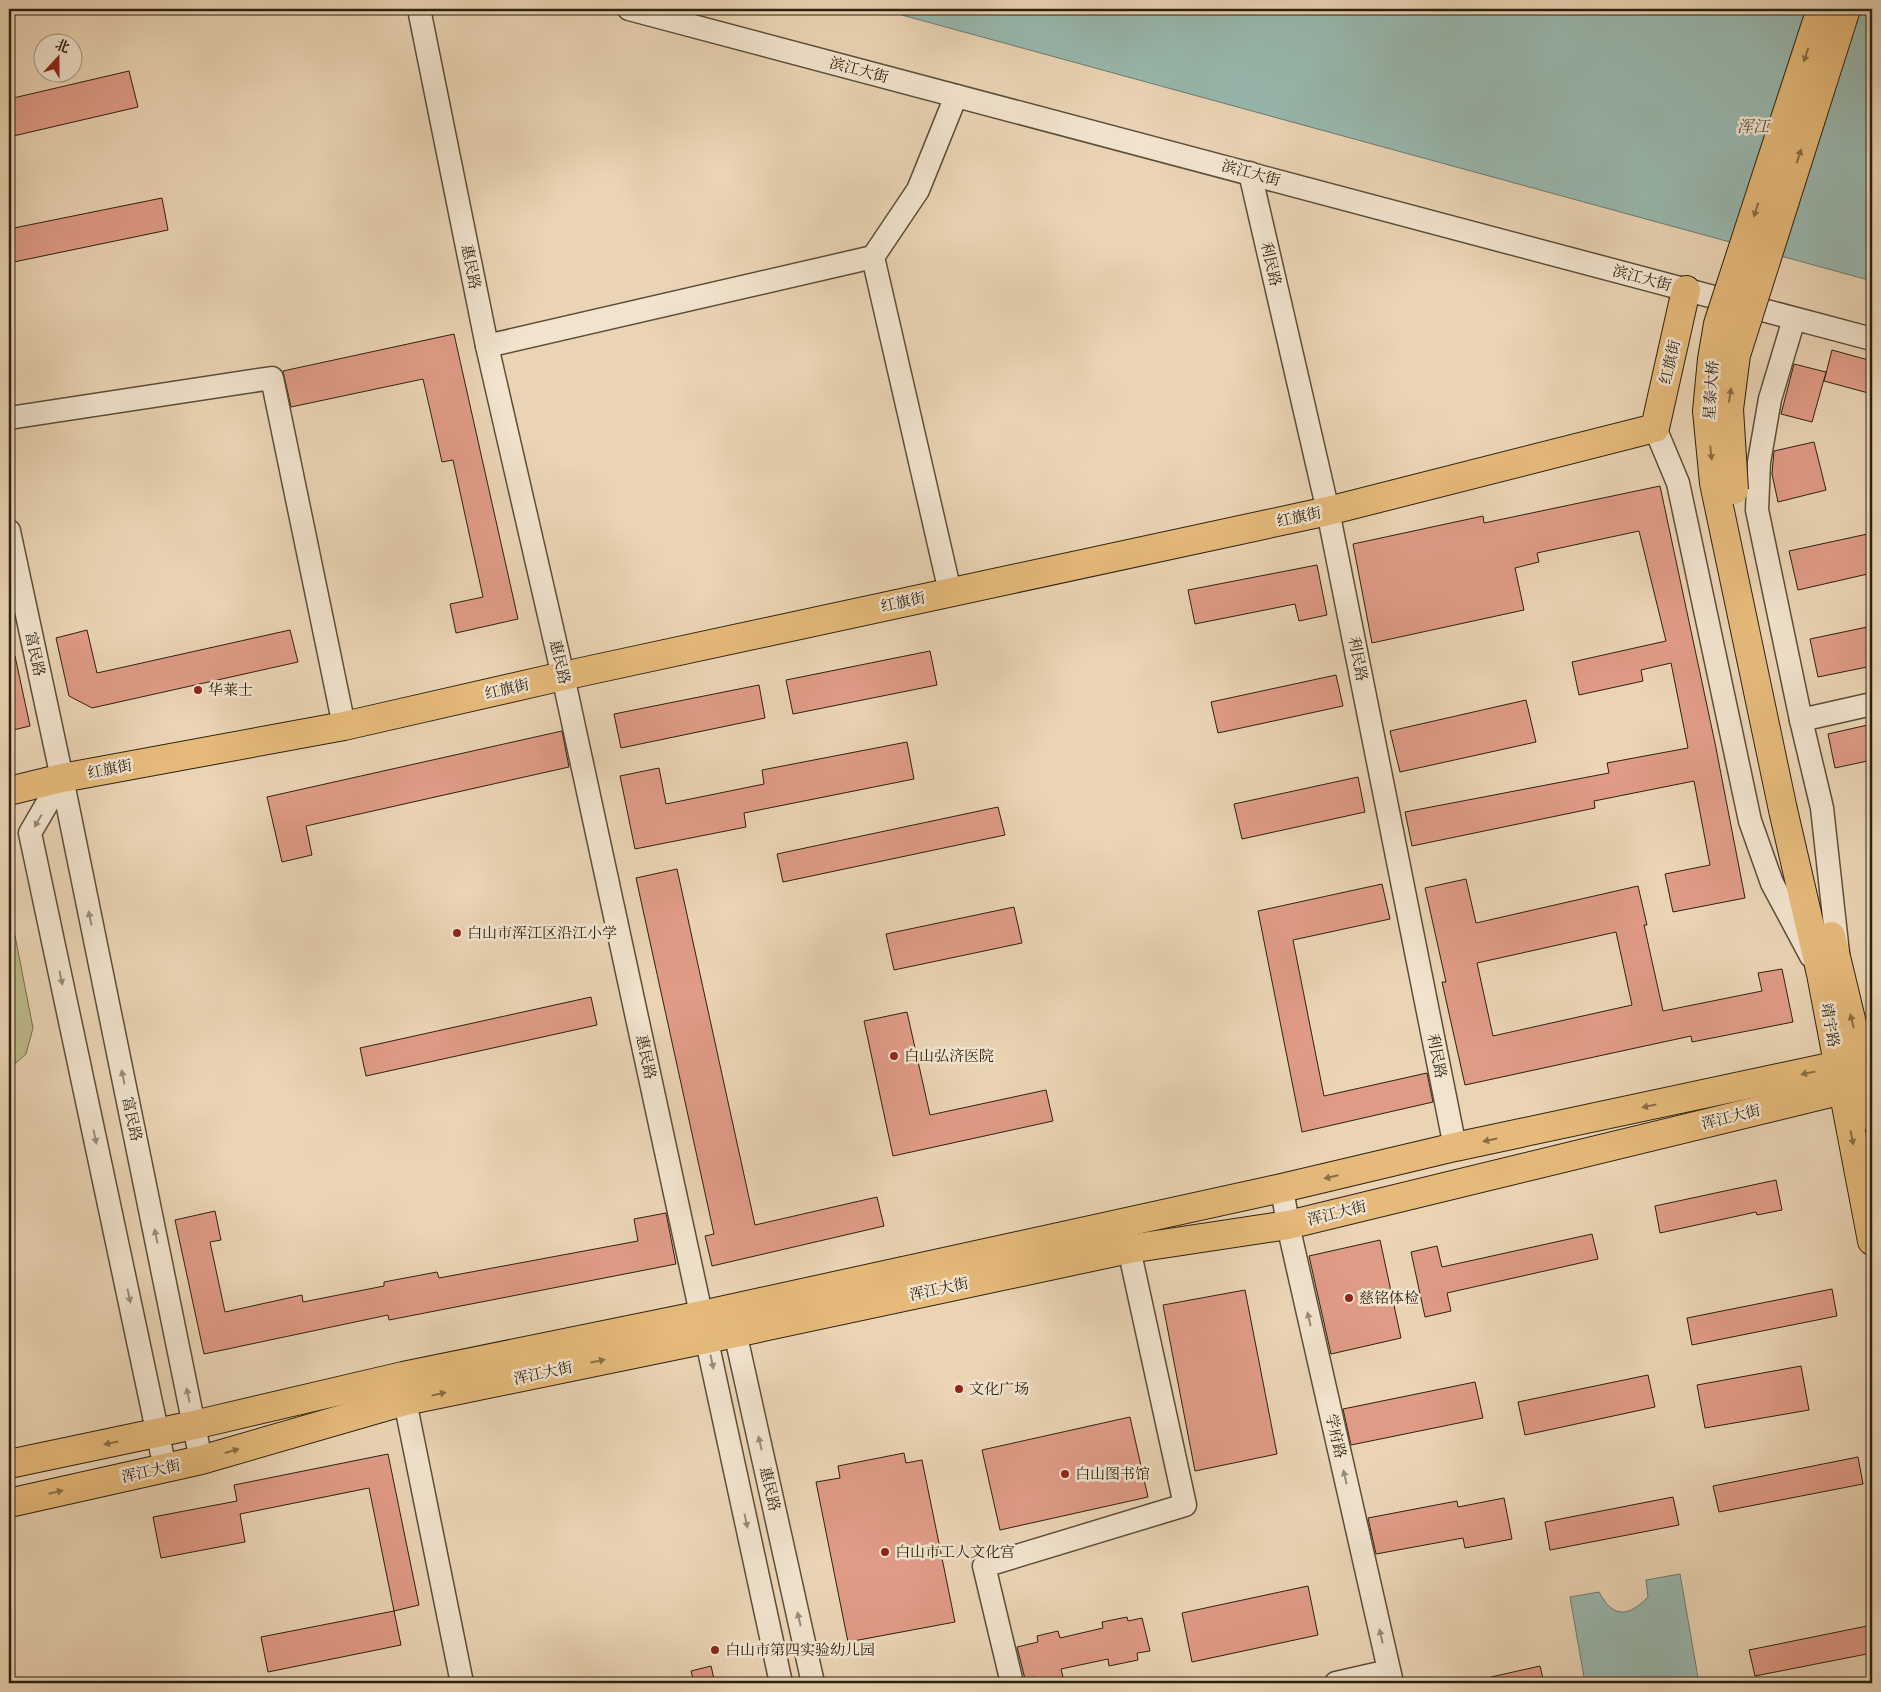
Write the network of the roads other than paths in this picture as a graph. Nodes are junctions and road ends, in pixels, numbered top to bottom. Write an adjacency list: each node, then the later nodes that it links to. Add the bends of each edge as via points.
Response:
1 (419, 9): 11 (street, 惠民路)
2 (629, 9): 5 (street, 滨江大街)
3 (1821, 9): 23 (main road, 星泰大桥, one-way to 23, bridge, via 1718,324 1707,412 1714,483)
4 (1846, 9): 23 (main road, 星泰大桥, one-way to 4, bridge, via 1732,481 1728,408 1736,355)
5 (956, 96): 6 (street, 滨江大街); 7 (street, via 918,190)
6 (1250, 173): 8 (street, 滨江大街); 14 (street, 利民路)
7 (873, 257): 11 (street); 16 (street)
8 (1686, 290): 9 (street, 滨江大街); 13 (main road, 红旗街)
9 (1794, 319): 10 (street, 滨江大街); 19 (street, via 1770,399 1759,462 1757,510)
10 (1872, 339)
11 (487, 346): 17 (street, 惠民路)
12 (9, 418): 20 (street, via 272,378)
13 (1655, 428): 14 (main road, 红旗街); 24 (street, via 1678,483 1750,821 1772,883)
14 (1328, 511): 16 (main road, 红旗街); 27 (street, 利民路)
15 (9, 530): 21 (street, 富民路)
16 (950, 592): 17 (main road, 红旗街)
17 (564, 676): 20 (main road, 红旗街); 32 (street, 惠民路)
18 (1872, 704): 19 (street)
19 (1801, 720): 24 (street, via 1822,808)
20 (344, 726): 21 (main road, 红旗街)
21 (62, 778): 22 (main road, 红旗街); 35 (street, 富民路, one-way to 21); 36 (street, one-way to 36, via 30,833)
22 (9, 791)
23 (1790, 808): 24 (main road, 靖宇路)
24 (1831, 976): 25 (main road, 靖宇路)
25 (1859, 1074): 26 (main road, 靖宇路); 27 (main road, 浑江大街, one-way to 27); 29 (main road, 浑江大街); 30 (main road, 靖宇路, one-way to 30)
26 (1872, 1117)
27 (1456, 1147): 28 (main road, 浑江大街, one-way to 28)
28 (1282, 1188): 29 (street, 学府路); 32 (main road, 浑江大街)
29 (1288, 1225): 31 (main road, 浑江大街); 41 (street, 学府路, one-way to 29)
30 (1872, 1241)
31 (1129, 1249): 33 (main road, 浑江大街); 45 (street, via 1185,1505 984,1566)
32 (705, 1327): 33 (main road, 浑江大街); 34 (main road, 浑江大街); 43 (street, 惠民路, one-way to 43)
33 (735, 1332): 44 (street, 惠民路, one-way to 33)
34 (404, 1389): 35 (main road, 浑江大街); 37 (main road, 浑江大街, one-way to 34); 42 (street)
35 (194, 1425): 36 (main road, 浑江大街); 37 (street, 富民路)
36 (159, 1433): 38 (main road, 浑江大街, one-way to 38); 39 (street)
37 (201, 1460): 39 (main road, 浑江大街)
38 (9, 1464)
39 (165, 1468): 40 (main road, 浑江大街, one-way to 39)
40 (9, 1503)
41 (1390, 1677): 46 (street)
42 (462, 1683)
43 (781, 1683)
44 (813, 1683)
45 (1012, 1683)
46 (1336, 1683)

